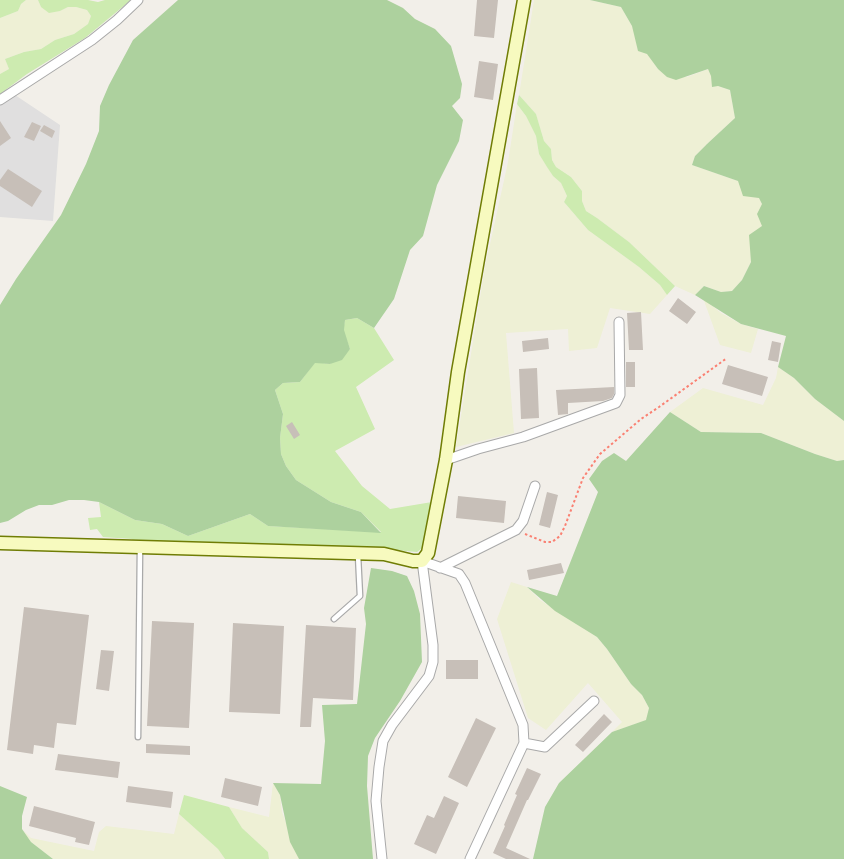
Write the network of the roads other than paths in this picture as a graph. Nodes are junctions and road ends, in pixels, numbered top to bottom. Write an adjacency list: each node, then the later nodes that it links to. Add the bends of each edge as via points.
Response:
1 (138, 0): 3 (street, via 92,40)
2 (524, 0): 5 (street, via 458,372)
3 (0, 100)
4 (619, 322): 5 (street, via 620,395 616,403)
5 (446, 460): 10 (street, via 428,553)
6 (535, 486): 11 (street, via 523,522 516,530)
7 (0, 544): 8 (street)
8 (140, 547): 9 (street); 14 (lane)
9 (358, 553): 10 (street); 12 (lane, via 360,596)
10 (422, 561): 11 (street); 16 (street, via 433,662 429,676 383,741 376,801)
11 (440, 568): 15 (street, via 459,574 465,583 522,725)
12 (334, 619)
13 (594, 701): 15 (street, via 545,746)
14 (138, 737)
15 (524, 743): 17 (street)
16 (382, 859)
17 (470, 859)

